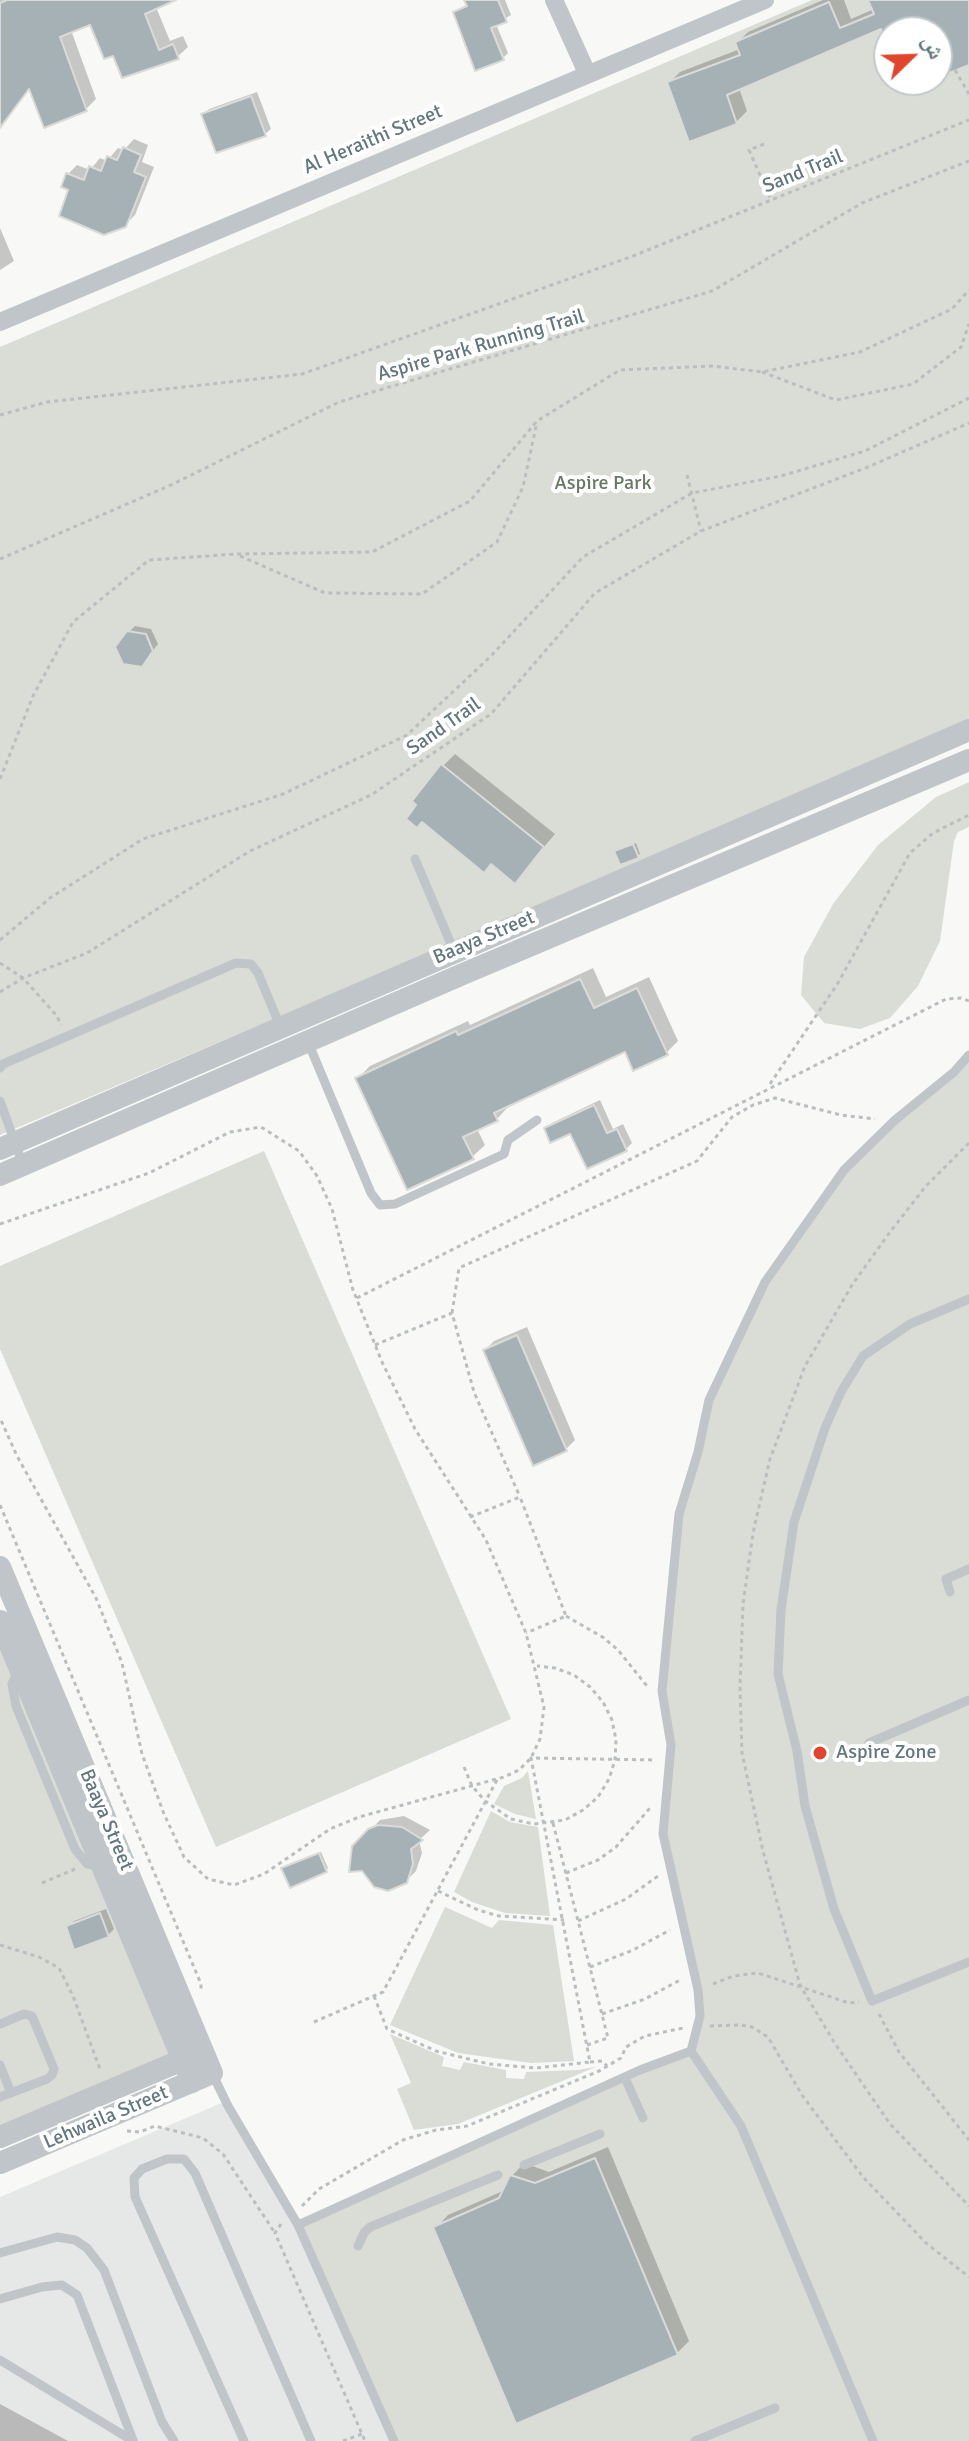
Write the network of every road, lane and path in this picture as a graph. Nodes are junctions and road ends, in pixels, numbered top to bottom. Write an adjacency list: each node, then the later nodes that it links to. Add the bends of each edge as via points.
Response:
1 (554, 0): 4 (street)
2 (765, 0): 4 (street, Al Heraithi Street)
3 (955, 70): 5 (path)
4 (587, 73): 11 (street, Al Heraithi Street)
5 (969, 94)
6 (969, 120): 9 (path, Sand Trail)
7 (764, 144): 9 (path, via 749,150)
8 (969, 161): 22 (path, Aspire Park Running Trail, via 862,203 712,291 339,402 171,485)
9 (771, 200): 15 (path, Sand Trail, via 633,256 302,374 47,402)
10 (969, 290): 13 (path, via 952,309 860,352)
11 (0, 322)
12 (969, 324): 13 (path, via 961,347 913,384 836,400)
13 (762, 372): 16 (path, via 713,366 620,370)
14 (969, 398): 19 (path, via 865,451 781,476)
15 (0, 415)
16 (537, 421): 21 (path, via 470,501 372,552); 21 (path, via 523,487 497,542 422,594 325,593)
17 (969, 423): 20 (path, Sand Trail)
18 (687, 475): 19 (path)
19 (692, 493): 20 (path); 28 (path, via 583,557 490,657 407,735 283,794 143,839 50,898)
20 (701, 531): 32 (path, Sand Trail, via 595,593 491,714 371,795 250,851 87,953)
21 (237, 554): 25 (path, via 149,560 73,622 33,696)
22 (0, 559)
23 (969, 730): 29 (street, Baaya Street)
24 (969, 760): 31 (street, Baaya Street)
25 (0, 779)
26 (969, 815): 40 (path, via 933,833 910,853 838,983)
27 (415, 859): 29 (lane)
28 (0, 940)
29 (454, 951): 31 (street); 35 (street, Baaya Street)
30 (0, 963): 32 (path)
31 (463, 974): 37 (street, Baaya Street)
32 (23, 978): 33 (path, Sand Trail); 36 (path, via 57,1016)
33 (0, 992)
34 (969, 1001): 40 (path, via 946,999)
35 (289, 1023): 36 (lane, via 251,964 236,963); 37 (street); 44 (street, Baaya Street)
36 (66, 1038): 39 (lane)
37 (308, 1042): 42 (lane, via 380,1205 395,1204 504,1154 508,1140); 45 (street, Baaya Street)
38 (969, 1055): 43 (lane)
39 (0, 1068)
40 (768, 1087): 48 (path)
41 (0, 1101): 44 (lane)
42 (537, 1120)
43 (895, 1120): 50 (path, via 841,1115 775,1098 753,1105 732,1117 697,1161 459,1268); 68 (lane, via 844,1170 765,1282 709,1400 679,1514 674,1555 662,1691)
44 (7, 1146): 45 (lane)
45 (23, 1165): 46 (street, Baaya Street)
46 (0, 1175)
47 (0, 1224): 48 (path, via 149,1173 230,1132 261,1127 299,1151 317,1176)
48 (357, 1298): 51 (path)
49 (969, 1299): 92 (lane, via 910,1324 863,1356 855,1368 825,1428 794,1522 781,1610 778,1674 805,1806 834,1909)
50 (452, 1313): 51 (path); 53 (path, via 474,1392)
51 (375, 1345): 55 (path, via 415,1429)
52 (0, 1418): 72 (path, via 96,1598 122,1663 142,1754 164,1814 184,1857 208,1879 234,1885 264,1874 330,1829)
53 (520, 1497): 55 (path); 59 (path)
54 (0, 1505): 91 (path, via 201,1984)
55 (470, 1517): 61 (path, via 486,1540)
56 (0, 1567): 98 (street, Baaya Street)
57 (969, 1569): 58 (lane, via 946,1579)
58 (950, 1592)
59 (566, 1616): 61 (path); 63 (path, via 618,1650)
60 (0, 1621): 77 (street, Baaya Street)
61 (526, 1633): 62 (path)
62 (535, 1666): 66 (path, via 544,1707 540,1739); 67 (path, via 574,1675 603,1702 614,1730)
63 (653, 1694)
64 (969, 1700): 65 (lane)
65 (869, 1743)
66 (531, 1758): 67 (path); 70 (path); 75 (path)
67 (615, 1760): 68 (path); 74 (path, via 598,1797)
68 (670, 1760): 71 (lane)
69 (464, 1767): 72 (path)
70 (498, 1779): 72 (path); 73 (path)
71 (668, 1782): 76 (lane, via 663,1834); 78 (path, via 616,1847)
72 (472, 1786): 73 (path)
73 (485, 1801): 75 (path, via 511,1819); 80 (path)
74 (553, 1823): 75 (path); 78 (path)
75 (545, 1824): 81 (path)
76 (670, 1865): 82 (path, via 626,1899); 83 (lane)
77 (95, 1866): 79 (path); 98 (street, Baaya Street)
78 (566, 1873): 82 (path)
79 (42, 1883)
80 (438, 1891): 81 (path, via 499,1916); 90 (path, via 383,1992)
81 (564, 1920): 96 (path)
82 (578, 1921): 86 (path)
83 (683, 1921): 86 (path); 87 (lane)
84 (0, 1945): 104 (path, via 59,1968)
85 (969, 1962): 92 (lane)
86 (590, 1967): 93 (path)
87 (694, 1971): 89 (lane); 93 (path)
88 (800, 1985): 89 (path, via 758,1973); 92 (path, via 849,2003); 114 (path, via 890,2124)
89 (698, 1990): 97 (lane, via 700,2016)
90 (374, 1996): 94 (path); 99 (path, via 387,2029 436,2051 536,2068)
91 (200, 1999)
92 (872, 2001): 110 (path, via 899,2052)
93 (602, 2014): 96 (path, via 608,2038)
94 (314, 2022)
95 (0, 2024): 105 (lane, via 32,2016 54,2069 50,2078)
96 (587, 2045): 99 (path)
97 (691, 2051): 103 (lane); 131 (lane, via 741,2126)
98 (193, 2055): 102 (street, Baaya Street); 104 (street, Lehwaila Street)
99 (590, 2062): 101 (path)
100 (0, 2065): 105 (lane)
101 (607, 2066)
102 (202, 2077): 111 (street, Lehwaila Street); 116 (lane, via 228,2106)
103 (625, 2078): 107 (lane); 116 (lane)
104 (108, 2091): 109 (street, Lehwaila Street)
105 (11, 2093): 106 (lane)
106 (0, 2097)
107 (643, 2118)
108 (600, 2134): 112 (lane)
109 (0, 2137)
110 (969, 2140)
111 (0, 2163)
112 (524, 2165)
113 (498, 2175): 117 (lane, via 370,2227)
114 (969, 2206)
115 (282, 2223): 122 (path, via 275,2233)
116 (298, 2225): 129 (lane)
117 (358, 2246)
118 (0, 2253): 125 (lane, via 57,2237 87,2248 104,2270)
119 (0, 2299): 124 (lane, via 62,2285 77,2295)
120 (0, 2360): 124 (lane)
121 (775, 2408): 130 (lane)
122 (362, 2434): 127 (path); 128 (path)
123 (308, 2440): 126 (lane, via 195,2173 184,2159 167,2159 134,2178 135,2197)
124 (133, 2441)
125 (174, 2441)
126 (244, 2441)
127 (343, 2441)
128 (365, 2441)
129 (394, 2441)
130 (695, 2441)
131 (873, 2441)

